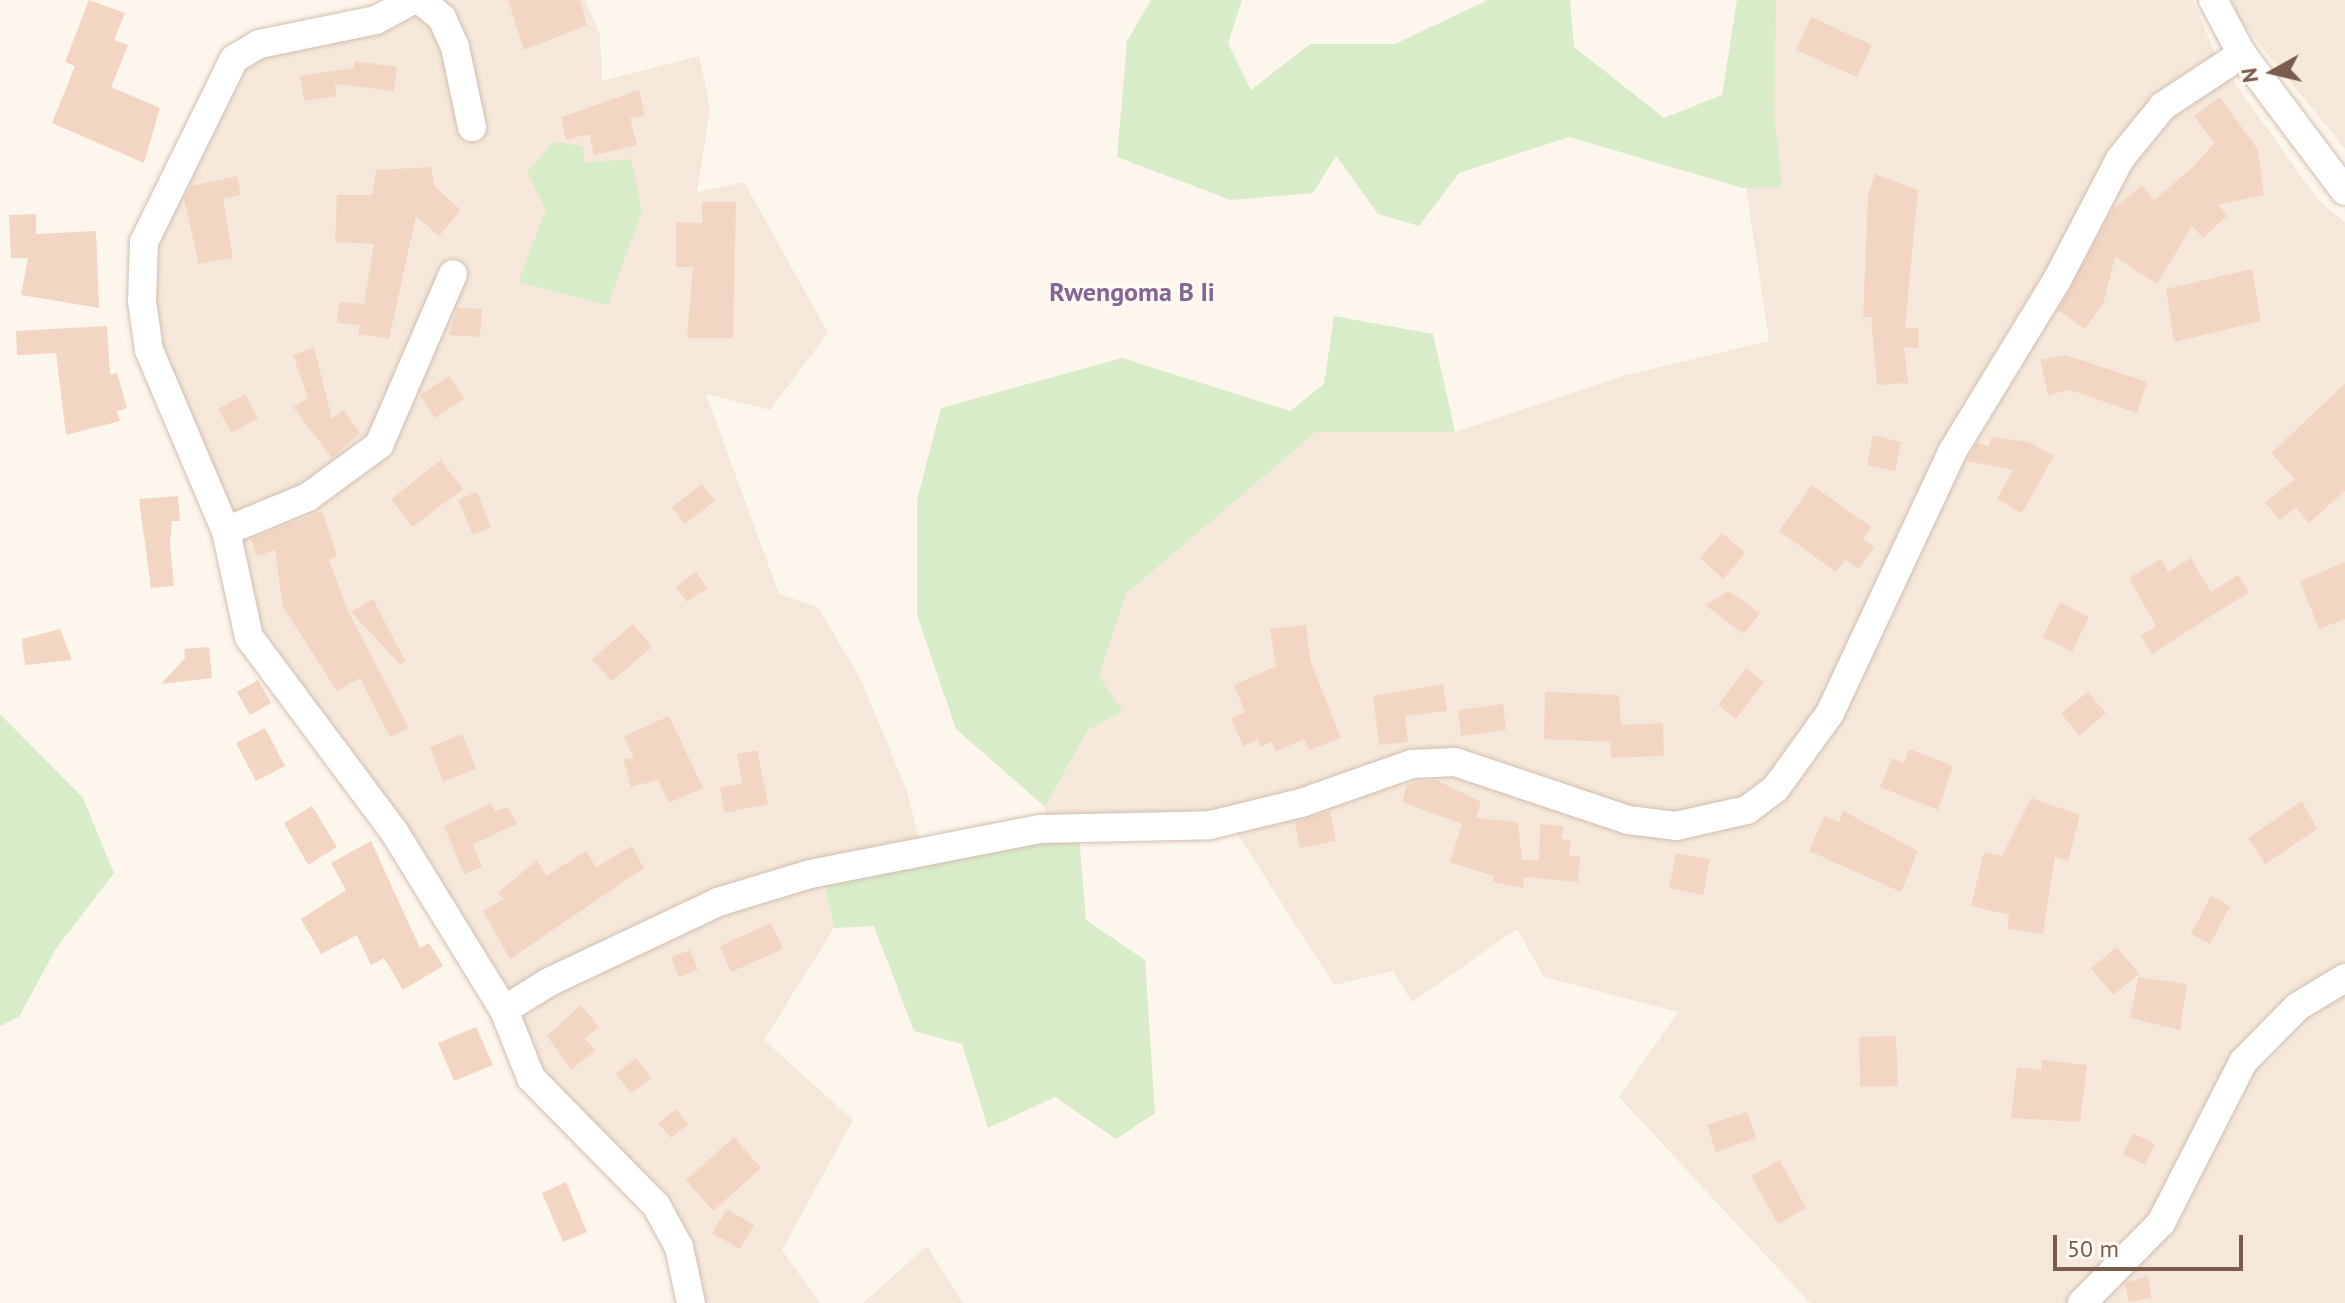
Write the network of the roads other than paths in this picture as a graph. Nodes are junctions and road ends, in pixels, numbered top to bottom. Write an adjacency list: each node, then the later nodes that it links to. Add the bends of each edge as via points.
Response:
1 (413, 0): 8 (street, via 376,20 246,48 224,73 144,242 142,301 149,350)
2 (420, 0): 5 (street, via 442,18 455,47)
3 (2213, 0): 4 (street)
4 (2242, 54): 6 (street); 10 (street, via 2163,106 2120,159 2057,280 1952,452 1830,713 1776,788 1747,810 1676,826 1628,820 1455,762 1412,764 1301,803 1210,825 1040,829 810,874 718,902 549,982)
5 (472, 127)
6 (2345, 191)
7 (453, 274): 8 (street, via 396,418 379,445 308,497)
8 (226, 531): 10 (street, via 249,637 395,833)
9 (2345, 978): 12 (street, via 2297,1007 2243,1062 2161,1223)
10 (504, 1010): 11 (street, via 531,1078 550,1104 669,1225)
11 (691, 1303)
12 (2082, 1303)

